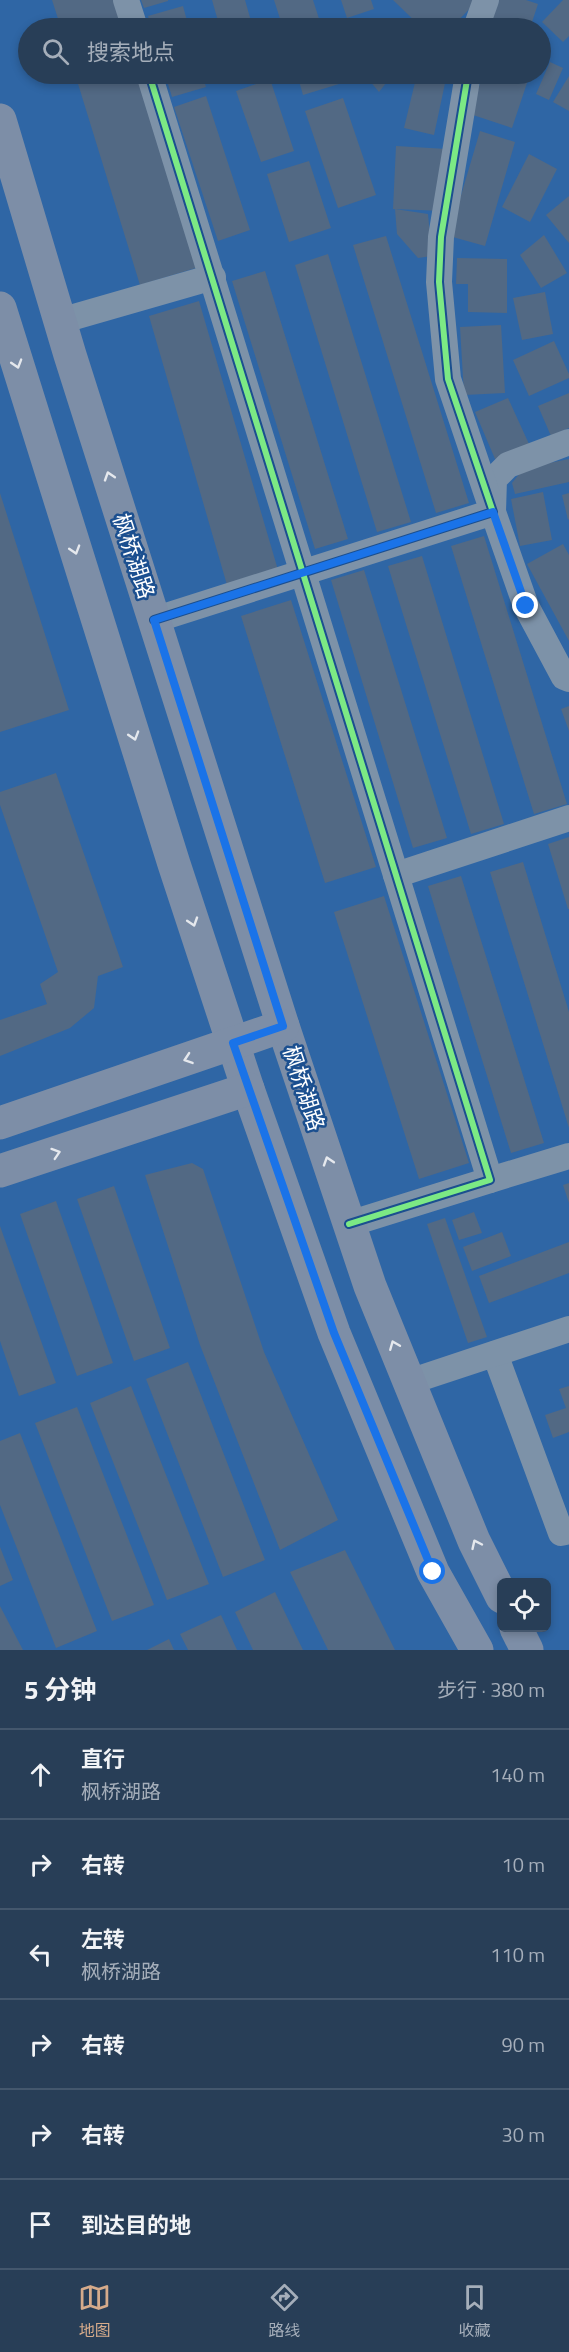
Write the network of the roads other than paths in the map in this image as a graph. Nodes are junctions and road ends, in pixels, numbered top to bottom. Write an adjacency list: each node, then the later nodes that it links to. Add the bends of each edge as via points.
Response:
1 (126, 0): 3 (street)
2 (486, 0): 4 (street)
3 (132, 18)
4 (480, 18)
5 (152, 84): 8 (street)
6 (466, 84): 12 (street, via 441,237 439,282 448,380)
7 (0, 120): 10 (main road, 枫桥湖路)
8 (213, 277): 10 (street); 13 (street)
9 (0, 308): 19 (main road, one-way to 19)
10 (60, 321): 14 (main road, 枫桥湖路, one-way to 10)
11 (569, 442): 12 (street, via 508,465 494,479)
12 (493, 512): 13 (street); 15 (street, via 526,606 564,677)
13 (303, 573): 14 (street); 17 (street)
14 (154, 620): 18 (main road, 枫桥湖路)
15 (569, 679)
16 (569, 818): 17 (street)
17 (396, 875): 24 (street)
18 (283, 1026): 19 (main road); 25 (main road, 枫桥湖路, one-way to 18)
19 (233, 1043): 20 (main road); 21 (main road, one-way to 21)
20 (248, 1089): 23 (main road, one-way to 20); 32 (main road, via 334,1333 433,1572)
21 (0, 1124)
22 (569, 1156): 24 (street)
23 (0, 1171)
24 (490, 1180): 25 (street)
25 (349, 1224): 28 (main road, 枫桥湖路, one-way to 25)
26 (569, 1329): 27 (street)
27 (495, 1354): 28 (street); 29 (street, via 561,1533)
28 (409, 1382): 30 (main road, 枫桥湖路, one-way to 28)
29 (569, 1531)
30 (497, 1589)
31 (518, 1632): 33 (main road)
32 (477, 1650)
33 (527, 1650)

